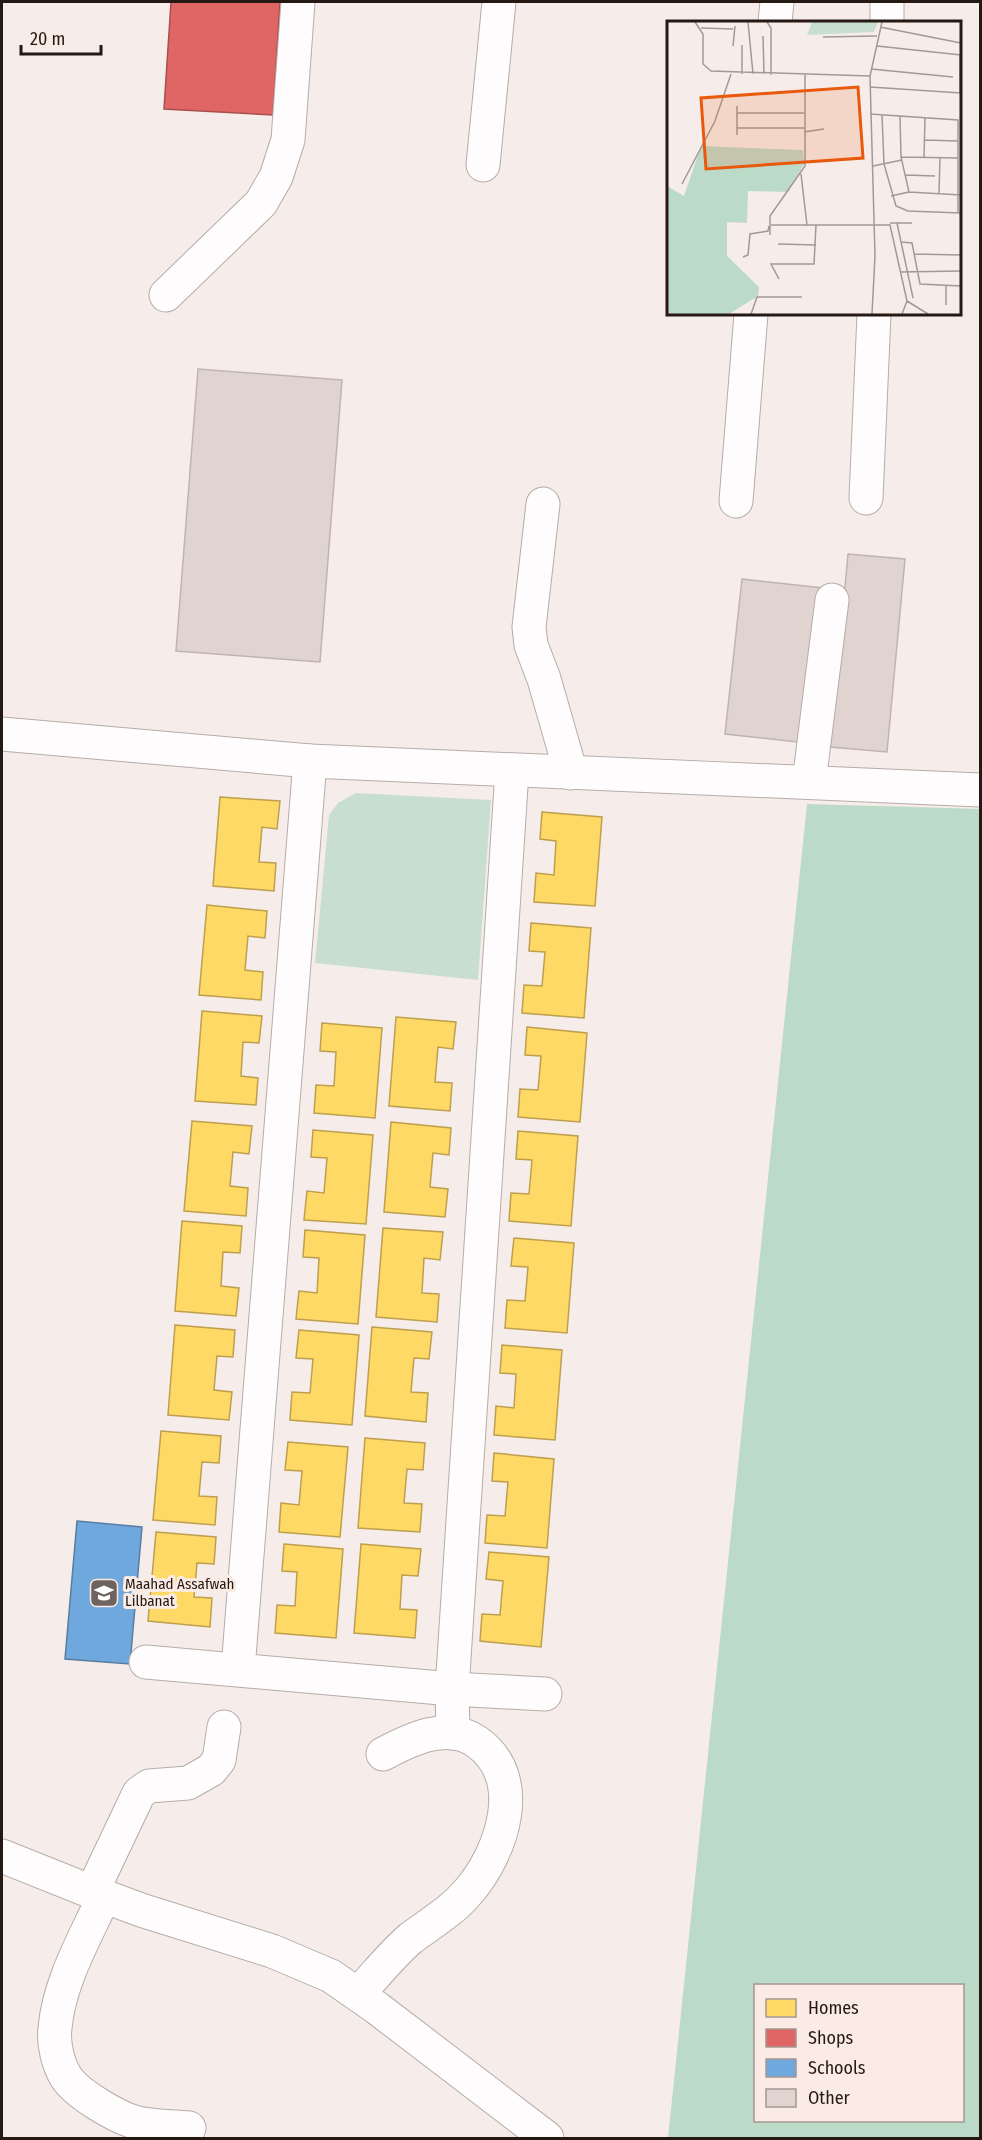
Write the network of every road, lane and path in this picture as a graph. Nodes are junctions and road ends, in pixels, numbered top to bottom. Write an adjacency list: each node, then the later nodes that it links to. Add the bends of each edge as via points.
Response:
1 (298, 2): 8 (street, via 288,140 276,177 261,203)
2 (499, 2): 7 (street)
3 (777, 2): 5 (street)
4 (887, 2): 6 (street)
5 (775, 21)
6 (886, 21)
7 (483, 165)
8 (166, 295)
9 (751, 315): 12 (street)
10 (874, 315): 11 (street)
11 (866, 498)
12 (736, 501)
13 (543, 504): 18 (street, via 531,645)
14 (832, 600): 19 (street)
15 (2, 734): 16 (street)
16 (310, 761): 17 (street); 22 (street)
17 (512, 771): 18 (street); 23 (street)
18 (571, 773): 19 (street)
19 (809, 782): 20 (street)
20 (981, 790)
21 (146, 1662): 22 (street)
22 (238, 1669): 23 (street)
23 (452, 1689): 24 (street); 26 (street)
24 (544, 1694)
25 (224, 1727): 29 (street, via 219,1760 211,1770 188,1783 149,1786 140,1793)
26 (453, 1733): 27 (street, via 429,1734); 30 (street, via 470,1737 489,1751 502,1775 506,1796 504,1820 496,1847 470,1891 410,1940)
27 (383, 1754)
28 (2, 1856): 29 (street)
29 (98, 1894): 30 (street, via 272,1951 331,1976); 31 (street, via 60,2002 55,2030 58,2056 67,2078 80,2092 111,2111 135,2122)
30 (358, 1995): 32 (street)
31 (189, 2128)
32 (547, 2139)

